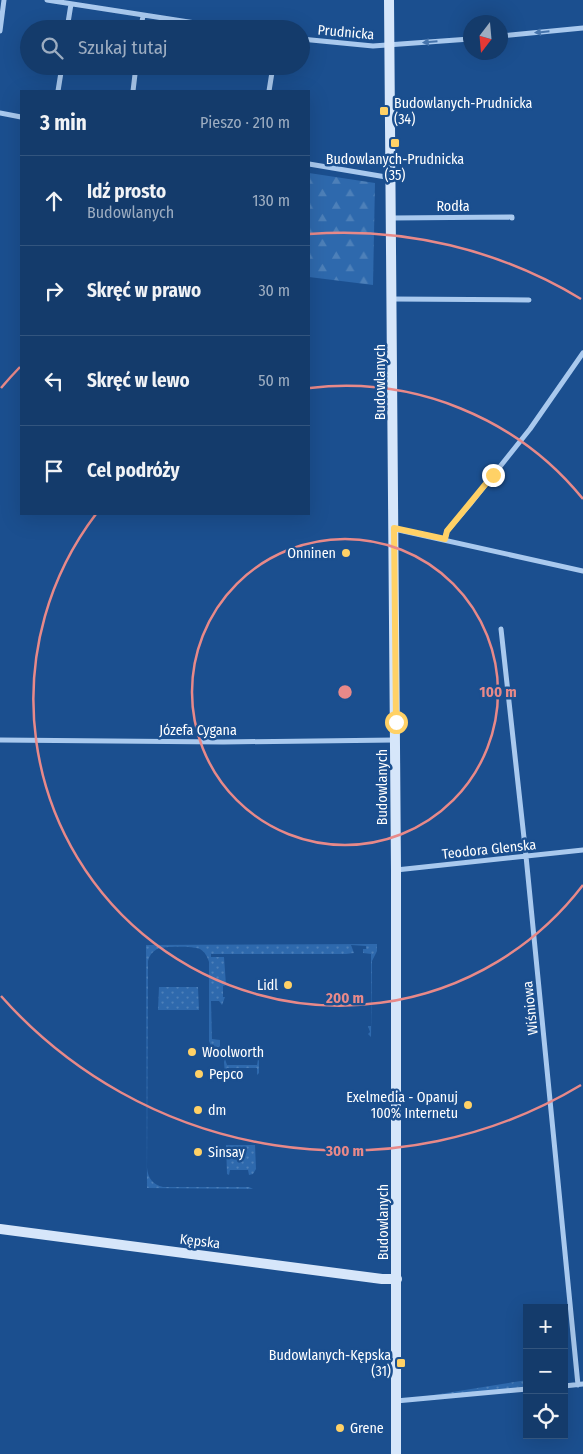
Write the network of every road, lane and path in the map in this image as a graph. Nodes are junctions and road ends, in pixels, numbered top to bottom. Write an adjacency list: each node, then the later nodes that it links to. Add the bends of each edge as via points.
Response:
1 (4, 0): 10 (street)
2 (47, 0): 4 (street)
3 (389, 0): 14 (main road, Budowlanych)
4 (71, 4): 5 (street); 6 (street)
5 (143, 15): 7 (street); 8 (street)
6 (68, 20)
7 (142, 20)
8 (176, 20)
9 (583, 28): 11 (street, one-way to 11)
10 (0, 31)
11 (508, 35)
12 (310, 40): 14 (street, Prudnicka, via 358,46)
13 (463, 40): 14 (street, Prudnicka, one-way to 14)
14 (390, 45): 24 (main road, Budowlanych)
15 (61, 75): 18 (street)
16 (135, 75): 19 (street)
17 (272, 75): 20 (street)
18 (58, 90)
19 (132, 90)
20 (269, 90)
21 (0, 114): 22 (street)
22 (20, 117)
23 (310, 164): 24 (street)
24 (392, 178): 25 (main road, Budowlanych)
25 (392, 218): 26 (street, Rodła); 27 (main road, Budowlanych)
26 (512, 218)
27 (392, 299): 28 (street); 30 (main road, Budowlanych)
28 (529, 300)
29 (583, 353): 31 (street, via 530,429 447,531)
30 (394, 528): 31 (street); 35 (main road, Budowlanych)
31 (445, 539): 32 (street)
32 (583, 571)
33 (501, 629): 37 (street, Wiśniowa)
34 (0, 740): 35 (street, Józefa Cygana)
35 (396, 740): 38 (main road, Budowlanych)
36 (583, 850): 37 (street, Teodora Glenska)
37 (526, 856): 38 (street, Teodora Glenska); 41 (street, Wiśniowa)
38 (396, 870): 40 (main road, Budowlanych)
39 (0, 1229): 40 (main road, Kępska)
40 (397, 1279): 43 (main road, Budowlanych)
41 (580, 1385)
42 (523, 1389): 43 (street)
43 (396, 1401): 44 (main road, Budowlanych)
44 (396, 1454)

